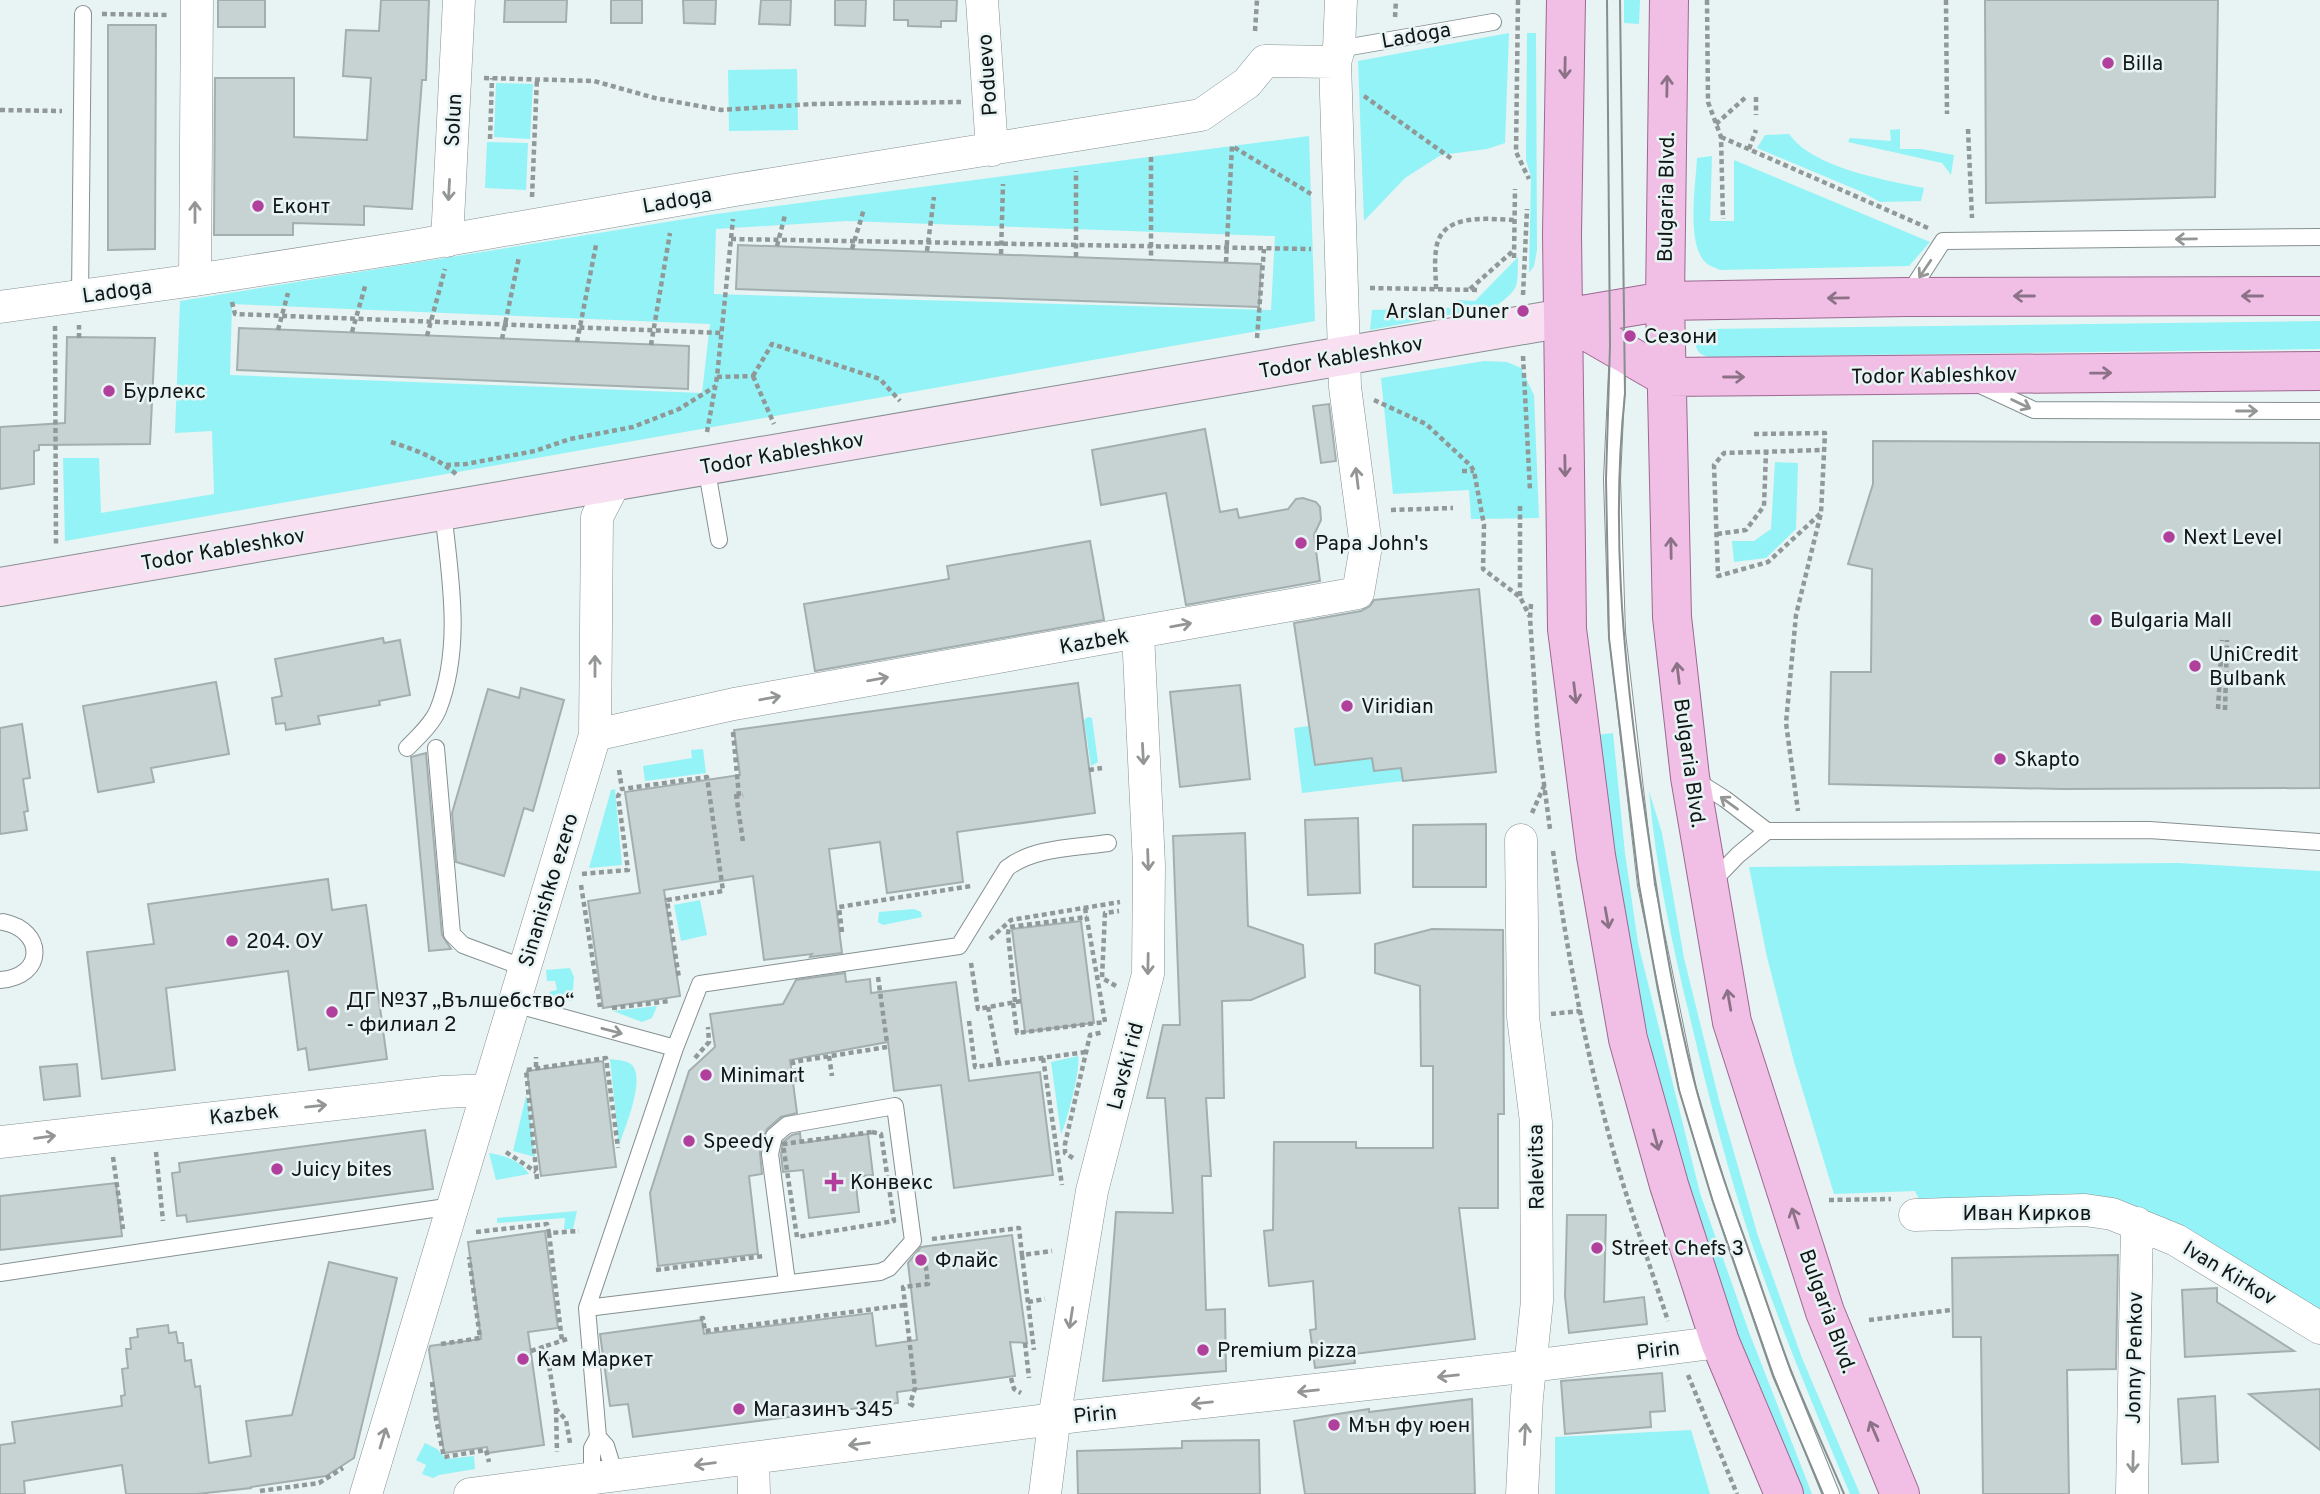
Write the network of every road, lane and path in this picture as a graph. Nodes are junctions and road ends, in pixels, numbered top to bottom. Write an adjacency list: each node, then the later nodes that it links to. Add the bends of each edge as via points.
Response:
1 (459, 0): 15 (street, Solun)
2 (982, 0): 20 (street, Poduevo)
3 (1257, 0): 13 (path)
4 (1341, 0): 14 (street)
5 (1518, 0): 38 (path, via 1516,152 1529,177)
6 (1566, 0): 89 (main road, one-way to 89)
7 (1669, 0): 83 (main road, Bulgaria Blvd., one-way to 7)
8 (1707, 0): 25 (path, via 1707,102)
9 (1946, 0): 23 (path)
10 (197, 7): 11 (path); 73 (street, one-way to 10)
11 (83, 14): 22 (lane)
12 (1493, 22): 14 (lane, Ladoga)
13 (1255, 31)
14 (1337, 55): 31 (street, Ladoga, via 1265,61 1247,83 1201,115); 33 (path, via 1363,96); 106 (street)
15 (455, 78): 16 (path); 67 (street, Solun, one-way to 67)
16 (492, 78): 17 (path); 29 (path)
17 (537, 78): 20 (path, via 594,81 721,110); 48 (path)
18 (1746, 97): 25 (path)
19 (1756, 97): 24 (path)
20 (989, 102): 31 (street, Poduevo)
21 (0, 110): 22 (path)
22 (82, 112): 86 (lane)
23 (1947, 114)
24 (1756, 115)
25 (1716, 124): 28 (path)
26 (1968, 128): 44 (path)
27 (1756, 130): 30 (path)
28 (1721, 137): 30 (path); 45 (path)
29 (490, 139)
30 (1749, 149): 47 (path)
31 (992, 150): 37 (street, Ladoga)
32 (1151, 157): 59 (path)
33 (1452, 159)
34 (1076, 171): 58 (path)
35 (1003, 184): 55 (path)
36 (1515, 188): 46 (path)
37 (735, 190): 48 (street, Ladoga); 51 (path)
38 (1528, 190)
39 (934, 197): 54 (path)
40 (1320, 200): 60 (path, via 1232,146)
41 (1527, 203): 75 (path)
42 (864, 209): 53 (path)
43 (785, 215): 52 (path)
44 (1972, 218)
45 (1723, 219)
46 (1514, 220): 64 (path); 77 (path, via 1465,219 1444,231 1436,248)
47 (1924, 225)
48 (531, 226): 67 (street, Ladoga)
49 (670, 233): 94 (path)
50 (2320, 237): 82 (lane, one-way to 82, via 1943,242)
51 (731, 239): 52 (path); 98 (path)
52 (779, 239): 53 (path); 57 (path)
53 (855, 240): 54 (path); 62 (path)
54 (928, 242): 55 (path); 65 (path)
55 (1002, 244): 58 (path); 66 (path)
56 (596, 245): 93 (path)
57 (777, 246)
58 (1076, 246): 59 (path); 69 (path)
59 (1151, 247): 60 (path); 71 (path)
60 (1226, 248): 63 (path); 72 (path)
61 (1320, 248): 63 (path)
62 (852, 249)
63 (1264, 249): 103 (path)
64 (1513, 250): 70 (path); 78 (path)
65 (927, 251)
66 (1001, 254)
67 (446, 255): 73 (street, Ladoga); 90 (path)
68 (520, 257): 91 (path)
69 (1076, 257)
70 (1514, 258)
71 (1151, 260)
72 (1226, 262)
73 (195, 280): 86 (street, Ladoga)
74 (367, 281): 88 (path)
75 (1523, 282)
76 (1384, 288): 77 (path)
77 (1436, 289): 78 (path)
78 (1469, 290): 79 (path)
79 (1480, 290)
80 (288, 293): 87 (path)
81 (2320, 296): 82 (main road, Todor Kableshkov, one-way to 82)
82 (1906, 297): 83 (main road, Todor Kableshkov, one-way to 83)
83 (1665, 301): 95 (main road, Todor Kableshkov); 110 (main road, Bulgaria Blvd.)
84 (232, 302): 87 (path, via 235,314)
85 (0, 307): 86 (street, Ladoga)
86 (79, 311): 100 (path)
87 (282, 314): 88 (path); 96 (path)
88 (357, 317): 90 (path); 97 (path)
89 (1564, 318): 95 (main road, Todor Kableshkov); 106 (main road, Todor Kableshkov); 225 (main road, one-way to 225, via 1567,629 1596,856 1628,1040)
90 (431, 320): 91 (path); 99 (path)
91 (505, 323): 93 (path); 101 (path)
92 (55, 325): 130 (path)
93 (580, 326): 94 (path); 102 (path)
94 (654, 329): 98 (path); 104 (path)
95 (1617, 329): 110 (main road); 253 (lane, via 1612,478 1616,633 1646,885 1688,1090 1782,1373)
96 (278, 330)
97 (352, 332)
98 (722, 333): 109 (path)
99 (427, 335)
100 (79, 338)
101 (502, 339)
102 (577, 342)
103 (1257, 342)
104 (651, 345)
105 (2320, 371): 107 (main road, Todor Kableshkov, one-way to 105)
106 (1344, 372): 119 (main road, Todor Kableshkov); 121 (path, via 1426,424); 134 (street, Kazbek, one-way to 106, via 1358,593 1366,546)
107 (1959, 374): 110 (main road, Todor Kableshkov, one-way to 107); 113 (lane, one-way to 113, via 2034,410)
108 (753, 376): 109 (path); 112 (path, via 772,344 880,379); 114 (path)
109 (717, 377): 111 (path)
110 (1666, 377): 145 (main road, Bulgaria Blvd., one-way to 110, via 1672,617)
111 (716, 386): 116 (path, via 679,409 642,424 466,464 446,466); 119 (path)
112 (903, 405)
113 (2320, 411)
114 (776, 428)
115 (1754, 433): 117 (path, via 1825,433)
116 (391, 442)
117 (1823, 450): 118 (path); 127 (path)
118 (1766, 452): 128 (path, via 1764,506 1746,530); 128 (path, via 1724,453 1714,465)
119 (706, 453): 122 (main road, Todor Kableshkov); 129 (lane)
120 (1462, 471): 121 (path)
121 (1474, 471): 132 (path, via 1484,525 1483,569)
122 (615, 481): 126 (main road, Todor Kableshkov); 138 (street, Sinanishko ezero, one-way to 122, via 597,517)
123 (1520, 506): 132 (path)
124 (1453, 508): 125 (path)
125 (1398, 510)
126 (443, 511): 131 (main road, Todor Kableshkov); 139 (lane, via 454,615 450,667 437,712)
127 (1821, 513): 128 (path, via 1768,562 1718,576); 148 (path, via 1796,615 1786,723)
128 (1717, 534)
129 (719, 540)
130 (56, 549)
131 (0, 587)
132 (1520, 597): 133 (path)
133 (1530, 618)
134 (1138, 633): 138 (street, Kazbek, one-way to 134, via 734,704); 238 (street, Lavski rid, one-way to 238, via 1149,865 1148,974 1092,1191)
135 (2218, 709): 136 (path, via 2225,640)
136 (2225, 710)
137 (732, 727): 144 (path)
138 (595, 735): 165 (street, Sinanishko ezero)
139 (407, 748)
140 (436, 748): 165 (lane, via 452,934 463,945)
141 (1102, 768): 143 (path)
142 (619, 770): 146 (path)
143 (1089, 770)
144 (735, 773): 147 (path, via 738,796); 151 (path)
145 (1690, 778): 149 (lane, one-way to 145); 157 (main road, Bulgaria Blvd.)
146 (622, 789): 154 (path, via 618,796 628,870); 167 (path, via 706,777 723,891 667,901)
147 (743, 795)
148 (1800, 830): 149 (lane); 152 (lane, via 2149,830)
149 (1767, 831): 157 (lane)
150 (1521, 840): 231 (street, Ralevitsa, via 1523,1017 1536,1122 1537,1301)
151 (743, 842)
152 (2320, 842)
153 (1108, 843): 164 (lane, via 1017,860 959,946)
154 (588, 873)
155 (581, 881): 175 (path)
156 (975, 886): 162 (path, via 839,907)
157 (1709, 886): 254 (main road, Bulgaria Blvd., one-way to 157, via 1825,1312 1732,1022)
158 (1085, 908): 159 (path); 160 (path); 168 (path, via 1121,901 1124,906 1123,911 1105,913 1102,978 1117,987)
159 (1087, 917): 172 (path, via 1007,927); 172 (path, via 1105,1022 1017,1034)
160 (1011, 920)
161 (4, 922): 166 (lane, via 25,931 34,955 22,976)
162 (842, 932)
163 (970, 957): 174 (path, via 978,1009)
164 (876, 958): 180 (lane, via 700,984); 182 (path, via 887,1045)
165 (525, 968): 173 (street, Sinanishko ezero)
166 (0, 980)
167 (680, 987)
168 (1117, 995)
169 (590, 1000): 175 (path)
170 (678, 1000): 175 (path)
171 (1021, 1001): 172 (path)
172 (1014, 1002): 174 (path)
173 (514, 1004): 180 (lane, one-way to 180); 189 (street, Sinanishko ezero)
174 (988, 1007): 185 (path)
175 (600, 1009)
176 (969, 1021): 185 (path, via 975,1067)
177 (1111, 1028): 181 (path, via 1090,1035)
178 (708, 1030): 179 (path)
179 (709, 1042)
180 (675, 1048): 220 (lane)
181 (1087, 1052): 184 (path); 196 (path, via 1065,1144 1065,1153)
182 (830, 1056): 187 (path); 188 (path, via 793,1062)
183 (536, 1058): 186 (path)
184 (1044, 1058): 185 (path); 199 (path)
185 (999, 1064)
186 (536, 1067): 195 (path, via 606,1058); 197 (path, via 526,1070)
187 (832, 1076)
188 (796, 1082)
189 (488, 1090): 191 (street, Kazbek, one-way to 189); 202 (street, Sinanishko ezero)
190 (881, 1134): 190 (path, via 894,1221 797,1237 783,1144)
191 (0, 1142)
192 (156, 1148): 203 (path)
193 (506, 1152): 197 (path)
194 (113, 1153): 205 (path)
195 (619, 1160)
196 (1078, 1164)
197 (536, 1172): 198 (path)
198 (537, 1179)
199 (1062, 1185)
200 (1829, 1200): 201 (path, via 1909,1199)
201 (1915, 1215): 204 (street, Иван Кирков, via 2085,1210)
202 (460, 1220): 207 (path, via 547,1224); 214 (lane); 247 (street, Sinanishko ezero, one-way to 202)
203 (163, 1221)
204 (2137, 1223): 224 (street, Ivan Kirkov, via 2176,1240); 255 (street, Jonny Penkov, one-way to 255)
205 (123, 1229)
206 (579, 1231): 207 (path)
207 (549, 1233): 228 (path, via 564,1340)
208 (939, 1238): 212 (path, via 1018,1228)
209 (468, 1247): 227 (path, via 480,1338)
210 (1050, 1252): 212 (path)
211 (772, 1255): 213 (path)
212 (1022, 1255): 218 (path)
213 (656, 1270)
214 (0, 1273)
215 (787, 1282): 215 (lane, via 885,1270 914,1241 895,1106 787,1125 774,1136 770,1154); 220 (lane)
216 (903, 1287): 219 (path)
217 (1040, 1300): 218 (path)
218 (1028, 1302): 230 (path)
219 (905, 1305): 222 (path, via 705,1331 703,1318); 236 (path, via 915,1388 910,1404)
220 (587, 1308): 239 (lane)
221 (1951, 1310): 223 (path)
222 (694, 1319)
223 (1869, 1320)
224 (2320, 1328)
225 (1720, 1342): 231 (street, Pirin); 252 (main road)
226 (1025, 1343): 234 (path)
227 (428, 1346)
228 (546, 1346): 229 (path); 237 (path)
229 (531, 1350)
230 (1035, 1361)
231 (1531, 1366): 238 (street, Pirin, one-way to 238); 251 (street, Ralevitsa, one-way to 231)
232 (430, 1370): 243 (path, via 444,1457 486,1450 489,1462)
233 (1011, 1378): 235 (path)
234 (1029, 1378)
235 (1017, 1391)
236 (914, 1406)
237 (556, 1409): 240 (path, via 566,1420); 241 (path, via 558,1452)
238 (1054, 1419): 242 (street, Pirin, one-way to 242); 250 (street, Lavski rid)
239 (598, 1437): 245 (lane, via 606,1446); 245 (lane, via 592,1448)
240 (570, 1440)
241 (544, 1454)
242 (753, 1458): 245 (street, Pirin, one-way to 245); 249 (street)
243 (502, 1460)
244 (349, 1463): 246 (path, via 319,1483)
245 (604, 1477): 248 (street, Pirin)
246 (260, 1491)
247 (366, 1494)
248 (470, 1494)
249 (754, 1494)
250 (1045, 1494)
251 (1522, 1494)
252 (1784, 1494)
253 (1831, 1494)
254 (1900, 1494)
255 (2132, 1494)

